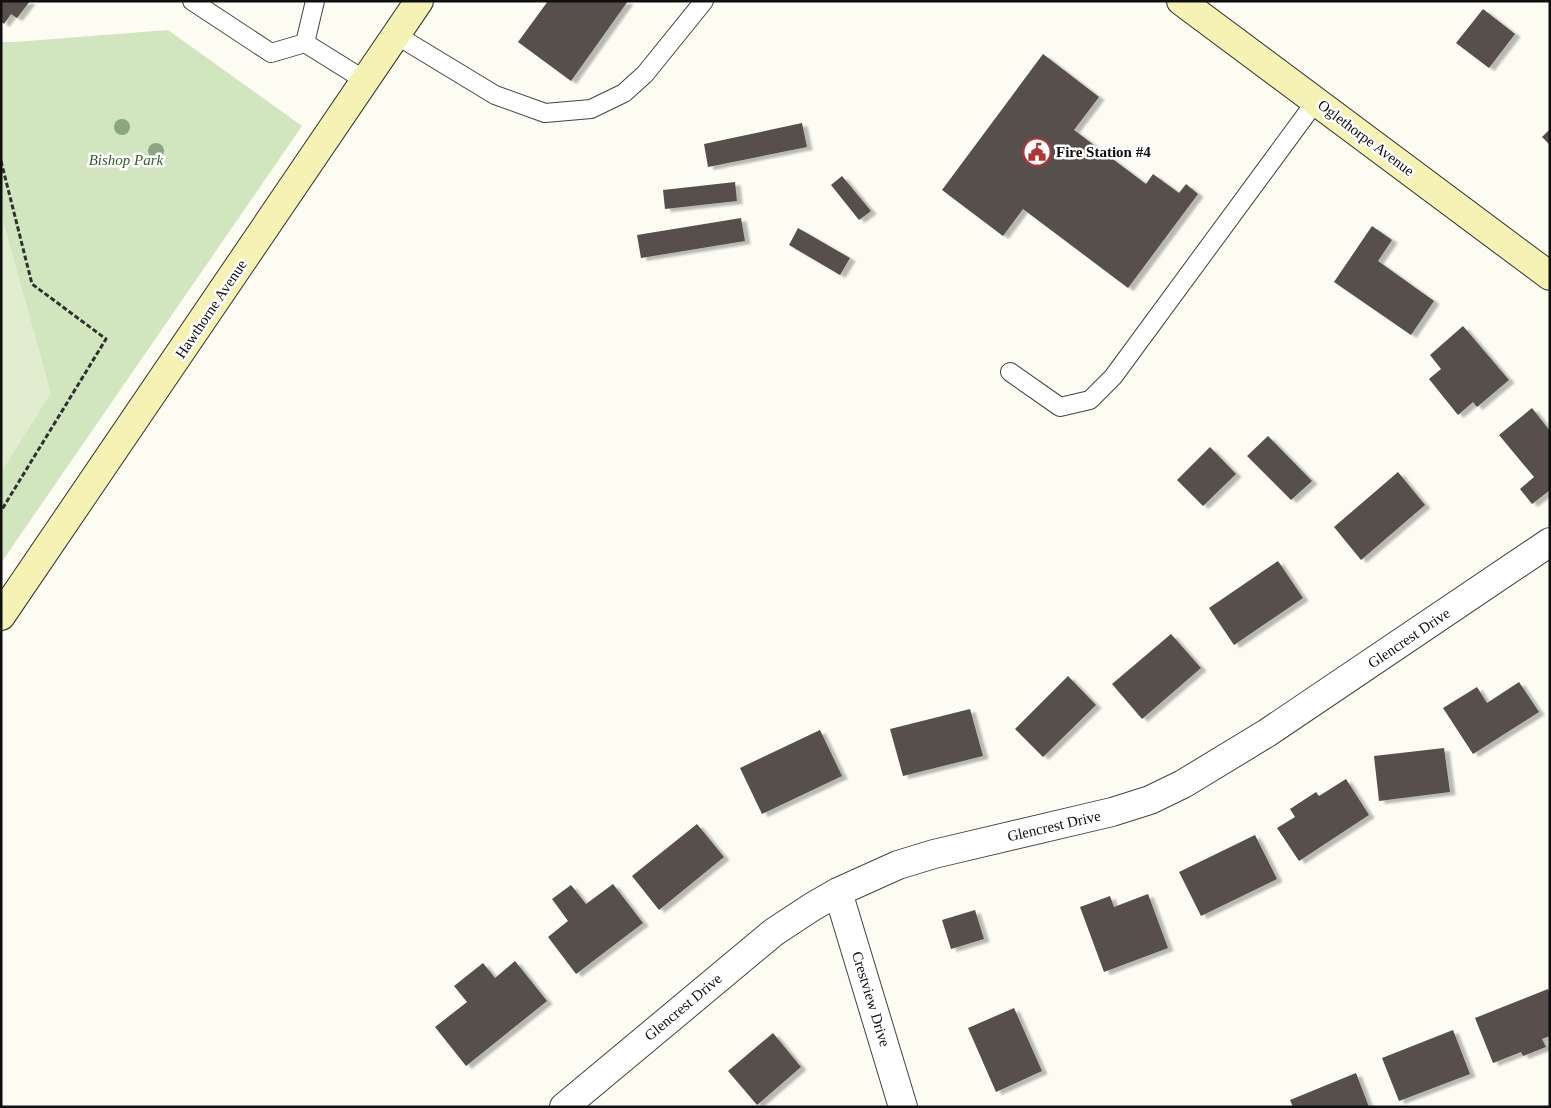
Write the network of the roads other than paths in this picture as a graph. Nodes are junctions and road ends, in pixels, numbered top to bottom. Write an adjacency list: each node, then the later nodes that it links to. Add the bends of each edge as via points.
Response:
1 (192, 1): 7 (lane, via 271,53)
2 (314, 1): 7 (lane)
3 (419, 1): 6 (main road, Hawthorne Avenue)
4 (704, 1): 6 (lane, via 645,74 624,94 591,109 545,113 495,95)
5 (1195, 5): 9 (main road, Oglethorpe Avenue)
6 (396, 35): 8 (main road, Hawthorne Avenue)
7 (306, 43): 8 (lane)
8 (366, 80): 13 (main road, Hawthorne Avenue)
9 (1316, 101): 10 (main road, Oglethorpe Avenue); 11 (lane, via 1113,378 1090,400 1060,407)
10 (1550, 276)
11 (1010, 372)
12 (1550, 542): 14 (street, Glencrest Drive, via 1267,733 1183,784 1150,800 1112,812 898,865)
13 (1, 616)
14 (838, 892): 15 (street, Glencrest Drive, via 774,932); 16 (street, Crestview Drive)
15 (564, 1107)
16 (903, 1107)

